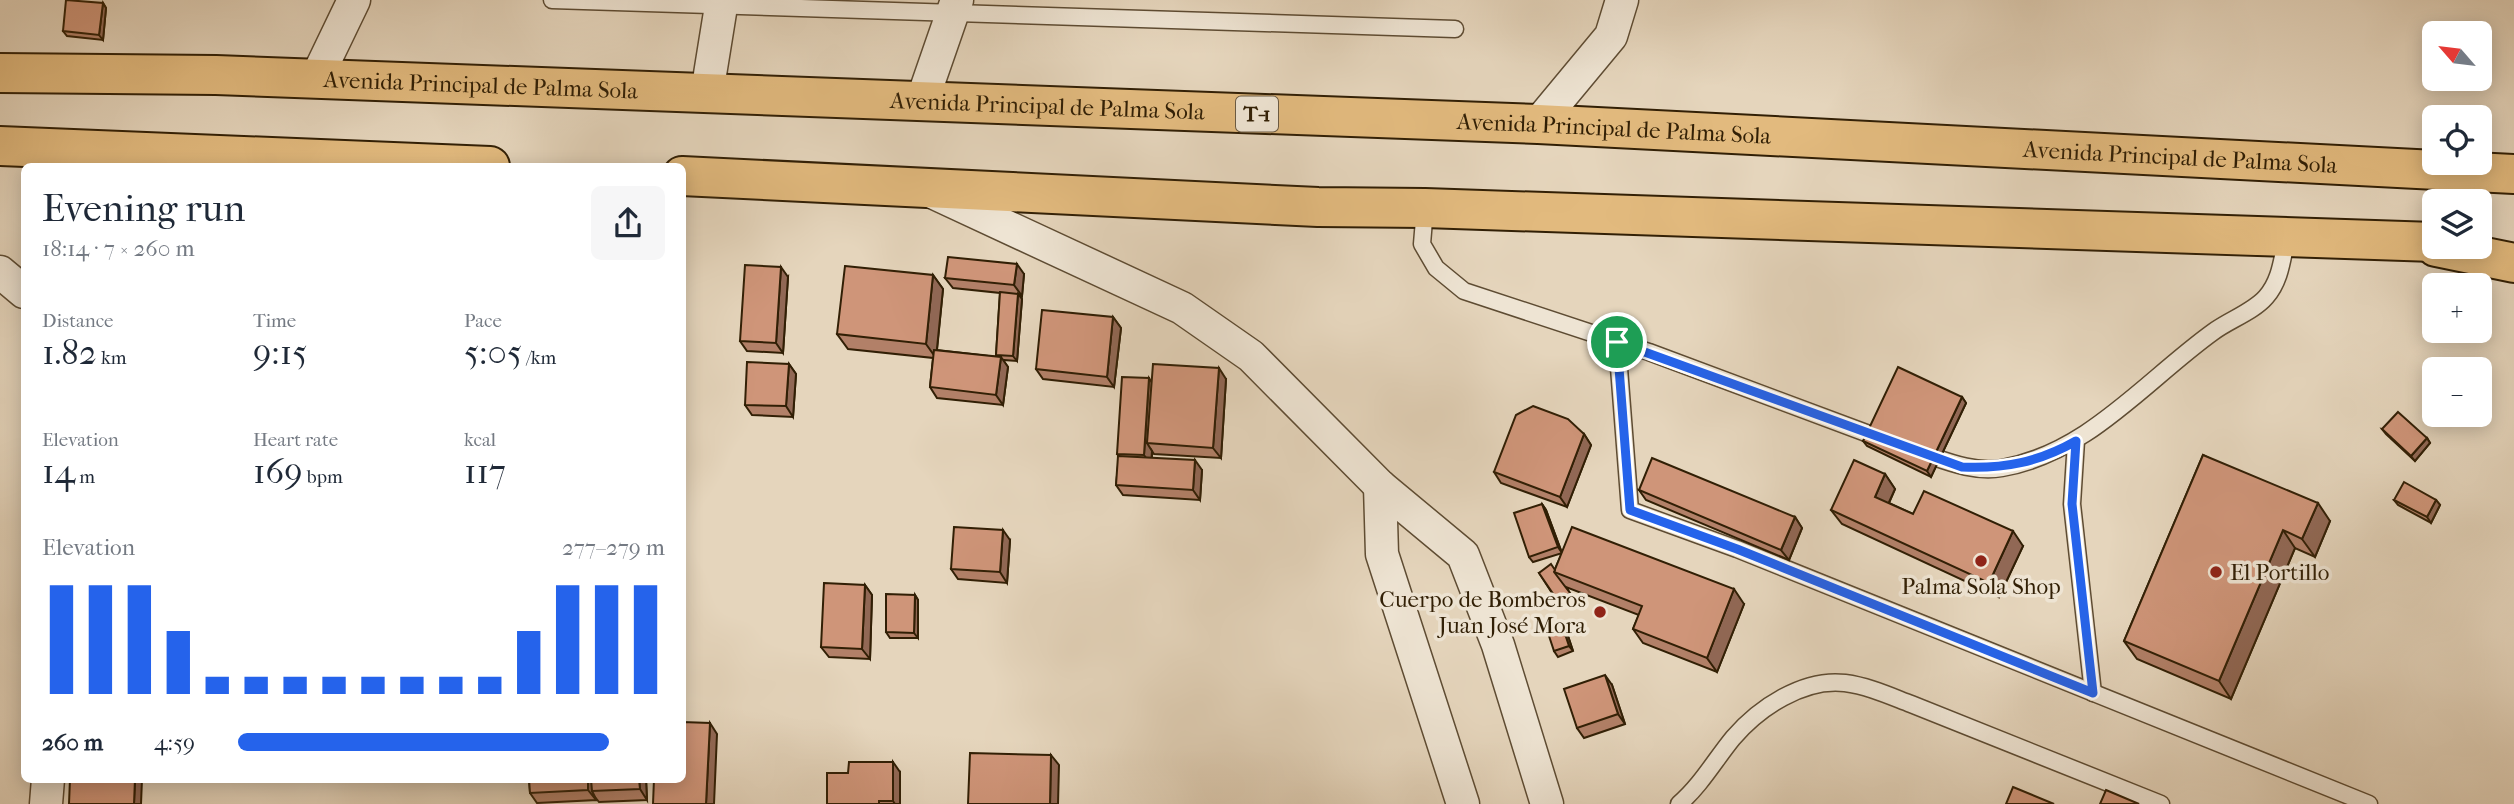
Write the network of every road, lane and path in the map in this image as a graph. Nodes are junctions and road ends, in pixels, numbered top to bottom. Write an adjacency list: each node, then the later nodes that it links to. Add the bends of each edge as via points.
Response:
1 (354, 0): 8 (street)
2 (552, 0): 4 (lane)
3 (1622, 0): 11 (street, via 1611,36)
4 (722, 3): 5 (lane); 9 (street)
5 (954, 7): 6 (lane); 10 (street)
6 (1455, 29)
7 (0, 73): 8 (highway, Avenida Principal de Palma Sola / T-1)
8 (316, 79): 9 (highway, Avenida Principal de Palma Sola / T-1)
9 (707, 93): 10 (highway, Avenida Principal de Palma Sola / T-1)
10 (922, 101): 11 (highway, Avenida Principal de Palma Sola / T-1)
11 (1538, 124): 14 (highway, Avenida Principal de Palma Sola / T-1)
12 (0, 146): 13 (highway)
13 (342, 163)
14 (2514, 174)
15 (686, 176): 16 (highway)
16 (921, 187): 17 (highway); 28 (street, via 1182,308 1251,355)
17 (1425, 208): 18 (highway); 26 (lane, via 1422,244 1449,281 1481,298)
18 (2287, 235): 19 (highway); 27 (lane, via 2278,279 2265,298 2214,331)
19 (2422, 244)
20 (2492, 244): 21 (highway)
21 (2514, 244)
22 (2492, 258): 23 (highway)
23 (2514, 263)
24 (0, 272): 25 (street)
25 (21, 290)
26 (1617, 342): 27 (lane, via 1962,467 1998,469 2021,464); 29 (lane, via 1630,510)
27 (2076, 441): 29 (lane, via 2072,504)
28 (1380, 486): 32 (street, via 1382,554); 33 (street, via 1463,555 1498,645)
29 (2093, 693): 36 (lane)
30 (48, 783): 31 (street)
31 (46, 804)
32 (1463, 804)
33 (1547, 804)
34 (1679, 804): 35 (lane, via 1732,739 1766,708 1804,689 1843,683 1872,689)
35 (2161, 804)
36 (2370, 804)

